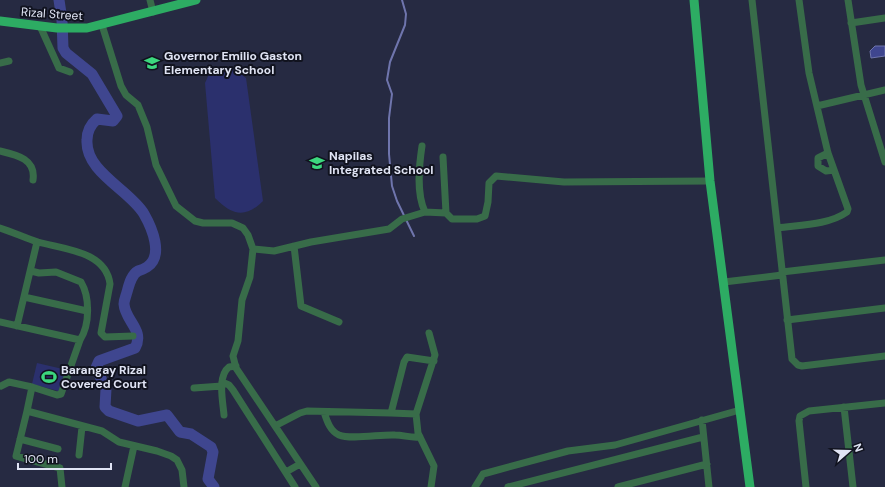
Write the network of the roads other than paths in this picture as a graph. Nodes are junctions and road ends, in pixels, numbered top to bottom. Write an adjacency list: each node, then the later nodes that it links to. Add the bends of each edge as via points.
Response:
1 (150, 0): 7 (street)
2 (196, 0): 7 (main road, Rizal Street)
3 (694, 0): 26 (main road)
4 (752, 0): 30 (street)
5 (799, 0): 18 (street, via 809,73)
6 (848, 0): 10 (street)
7 (153, 12): 11 (main road, Rizal Street)
8 (885, 18): 10 (street)
9 (0, 21): 12 (main road, Rizal Street)
10 (851, 23): 17 (street)
11 (102, 25): 12 (main road, Rizal Street, via 75,29); 33 (street, via 121,86 126,95 138,105 147,127 156,165 176,206 195,220 232,223 243,228)
12 (40, 26): 15 (street, via 59,68)
13 (10, 61): 14 (street)
14 (0, 63)
15 (70, 72)
16 (885, 90): 17 (street)
17 (864, 96): 18 (street); 23 (street)
18 (817, 106): 21 (street)
19 (422, 146): 27 (street, via 419,167 420,194)
20 (0, 151): 25 (street, via 30,164 34,171)
21 (828, 153): 24 (street); 24 (street, via 818,158 818,166 826,171)
22 (443, 157): 28 (street)
23 (885, 162)
24 (834, 170): 30 (street, via 847,204 847,212 838,218 822,222)
25 (33, 180)
26 (710, 181): 28 (street, via 564,182 496,176 489,183 484,216 477,219 452,219); 37 (main road)
27 (425, 212): 28 (street); 32 (street, via 402,219 390,229)
28 (446, 213)
29 (0, 228): 31 (street)
30 (778, 228): 36 (street)
31 (37, 242): 35 (street); 46 (street, via 74,250 102,266 110,277 110,284 101,333 105,337)
32 (294, 246): 33 (street, via 274,251); 43 (street, via 301,306)
33 (253, 249): 50 (street, via 250,277 242,300 238,341 233,356)
34 (885, 260): 36 (street)
35 (30, 271): 38 (street); 40 (street, via 56,272 81,282 86,296)
36 (782, 274): 37 (street); 41 (street)
37 (724, 282): 57 (main road)
38 (24, 297): 40 (street); 44 (street)
39 (885, 308): 41 (street)
40 (87, 311): 47 (street, via 86,326)
41 (787, 320): 48 (street, via 792,356 798,365)
42 (0, 322): 44 (street)
43 (339, 322)
44 (17, 326): 47 (street)
45 (429, 333): 49 (street, via 435,349)
46 (133, 336)
47 (80, 340): 53 (street, via 62,394 56,395)
48 (885, 356)
49 (434, 361): 60 (street, via 405,359); 61 (street)
50 (236, 366): 51 (street, via 225,370); 64 (street)
51 (222, 384): 54 (street); 62 (street); 74 (street, via 229,385)
52 (1, 386): 53 (street, via 9,382)
53 (32, 387): 58 (street)
54 (194, 388)
55 (885, 403): 56 (street)
56 (844, 407): 86 (street, via 809,411 800,416); 87 (street)
57 (740, 410): 63 (street); 85 (main road)
58 (27, 411): 65 (street); 68 (street)
59 (324, 412): 60 (street); 64 (street, via 300,413); 66 (street, via 332,430 340,436)
60 (391, 413): 61 (street)
61 (416, 414): 66 (street)
62 (224, 415)
63 (702, 420): 67 (street); 81 (street, via 616,445 568,451 483,474)
64 (276, 426): 72 (street)
65 (82, 427): 69 (street, via 105,432 115,441); 71 (street)
66 (420, 437): 80 (street, via 434,466)
67 (703, 437): 73 (street); 82 (street)
68 (20, 439): 70 (street); 75 (street, via 17,457 60,468)
69 (134, 446): 76 (street); 77 (street, via 157,451 177,460 182,470)
70 (58, 449)
71 (79, 455)
72 (300, 464): 74 (street); 79 (street)
73 (707, 464): 83 (street); 84 (street)
74 (286, 472): 78 (street)
75 (62, 487)
76 (125, 487)
77 (184, 487)
78 (295, 487)
79 (316, 487)
80 (431, 487)
81 (475, 487)
82 (508, 487)
83 (618, 487)
84 (710, 487)
85 (750, 487)
86 (806, 487)
87 (853, 487)

